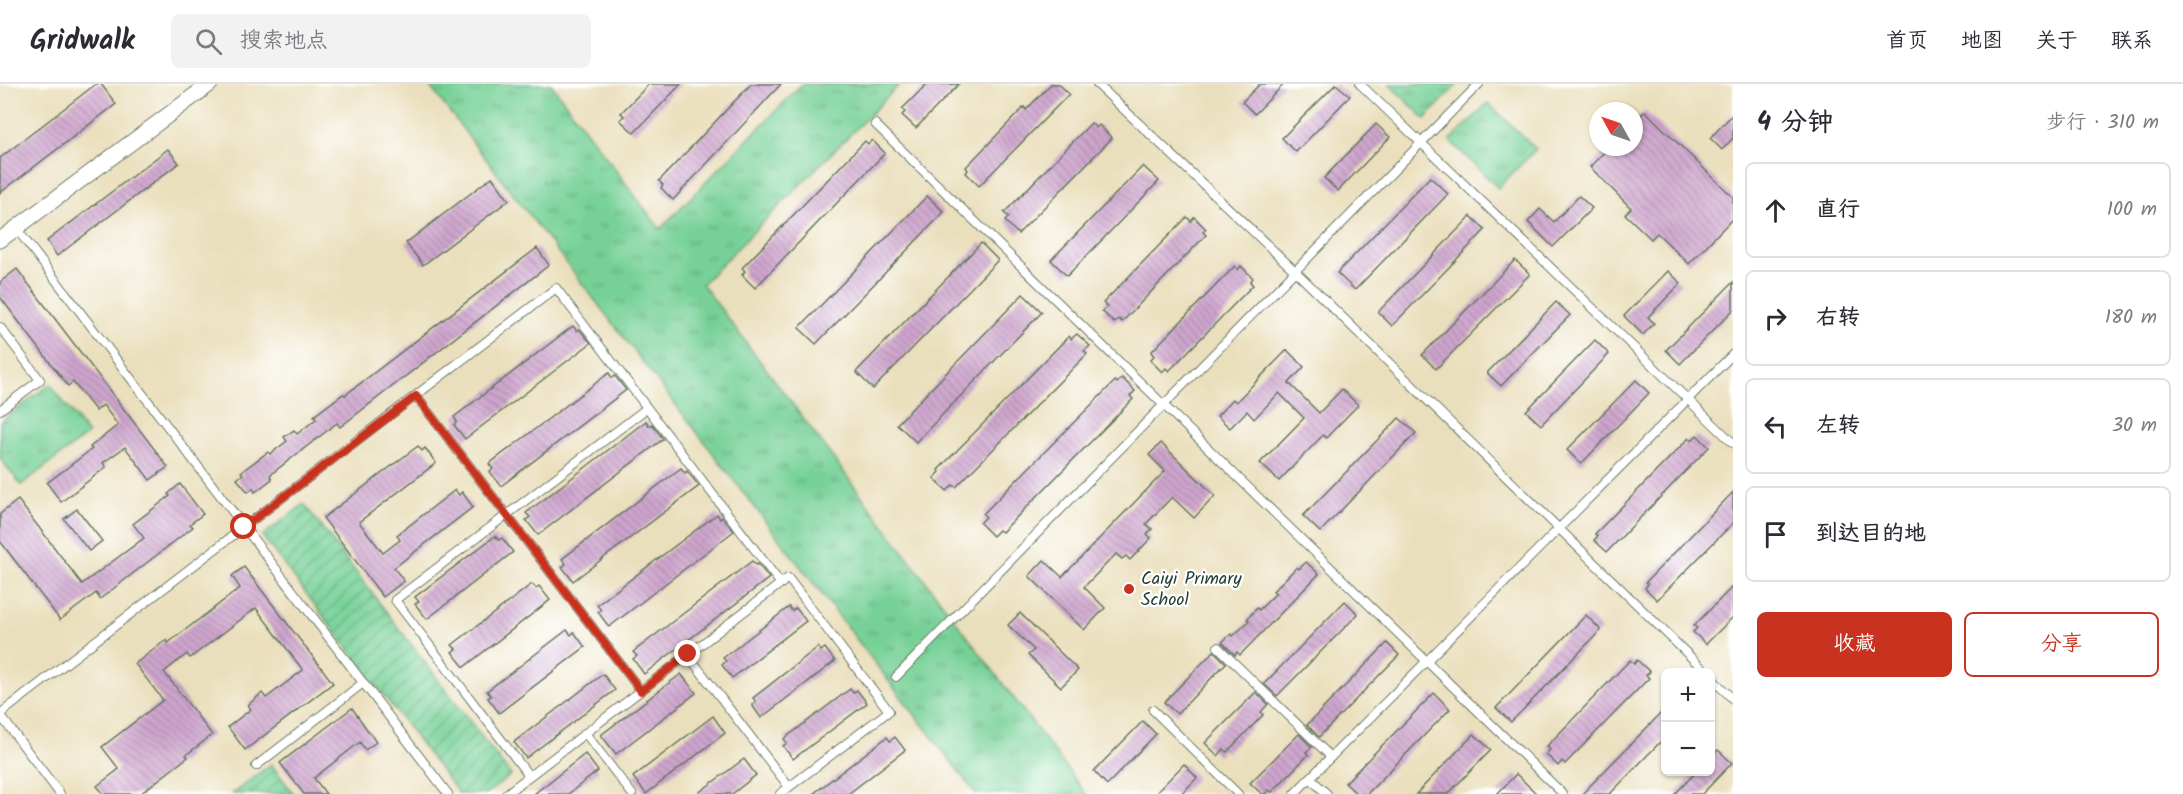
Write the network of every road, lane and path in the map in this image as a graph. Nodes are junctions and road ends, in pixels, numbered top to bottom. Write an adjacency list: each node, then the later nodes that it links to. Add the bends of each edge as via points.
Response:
1 (210, 84): 7 (street)
2 (1097, 84): 9 (lane)
3 (1360, 84): 6 (lane)
4 (1479, 84): 6 (lane)
5 (875, 124): 14 (lane)
6 (1421, 143): 9 (lane); 13 (lane)
7 (16, 228): 8 (street); 19 (lane)
8 (0, 240)
9 (1295, 272): 14 (lane); 20 (lane)
10 (0, 327): 16 (lane, via 40,380)
11 (1733, 354): 13 (lane)
12 (416, 396): 15 (lane, via 556,288); 18 (lane); 19 (lane)
13 (1688, 399): 17 (lane); 20 (lane)
14 (1165, 404): 24 (lane); 26 (lane)
15 (647, 408): 18 (lane); 21 (lane)
16 (0, 410)
17 (1733, 443)
18 (506, 515): 29 (lane); 36 (lane, via 395,600)
19 (244, 527): 28 (lane); 32 (lane)
20 (1559, 529): 24 (lane); 25 (lane)
21 (781, 584): 23 (lane); 38 (lane, via 788,579 889,711)
22 (1218, 647): 34 (lane)
23 (688, 654): 29 (lane); 38 (lane)
24 (1427, 661): 34 (lane); 47 (lane)
25 (1702, 668)
26 (896, 677)
27 (1715, 682): 30 (lane)
28 (363, 683): 35 (lane); 40 (lane)
29 (641, 691): 33 (lane)
30 (1733, 699)
31 (1153, 710): 44 (lane)
32 (0, 714): 39 (lane)
33 (585, 733): 36 (lane); 42 (lane)
34 (1331, 757): 37 (lane)
35 (256, 766)
36 (529, 776): 41 (lane)
37 (1310, 778): 45 (lane); 46 (lane)
38 (789, 787): 43 (lane)
39 (60, 794)
40 (448, 794)
41 (506, 794)
42 (632, 794)
43 (780, 794)
44 (1238, 794)
45 (1294, 794)
46 (1327, 794)
47 (1563, 794)

